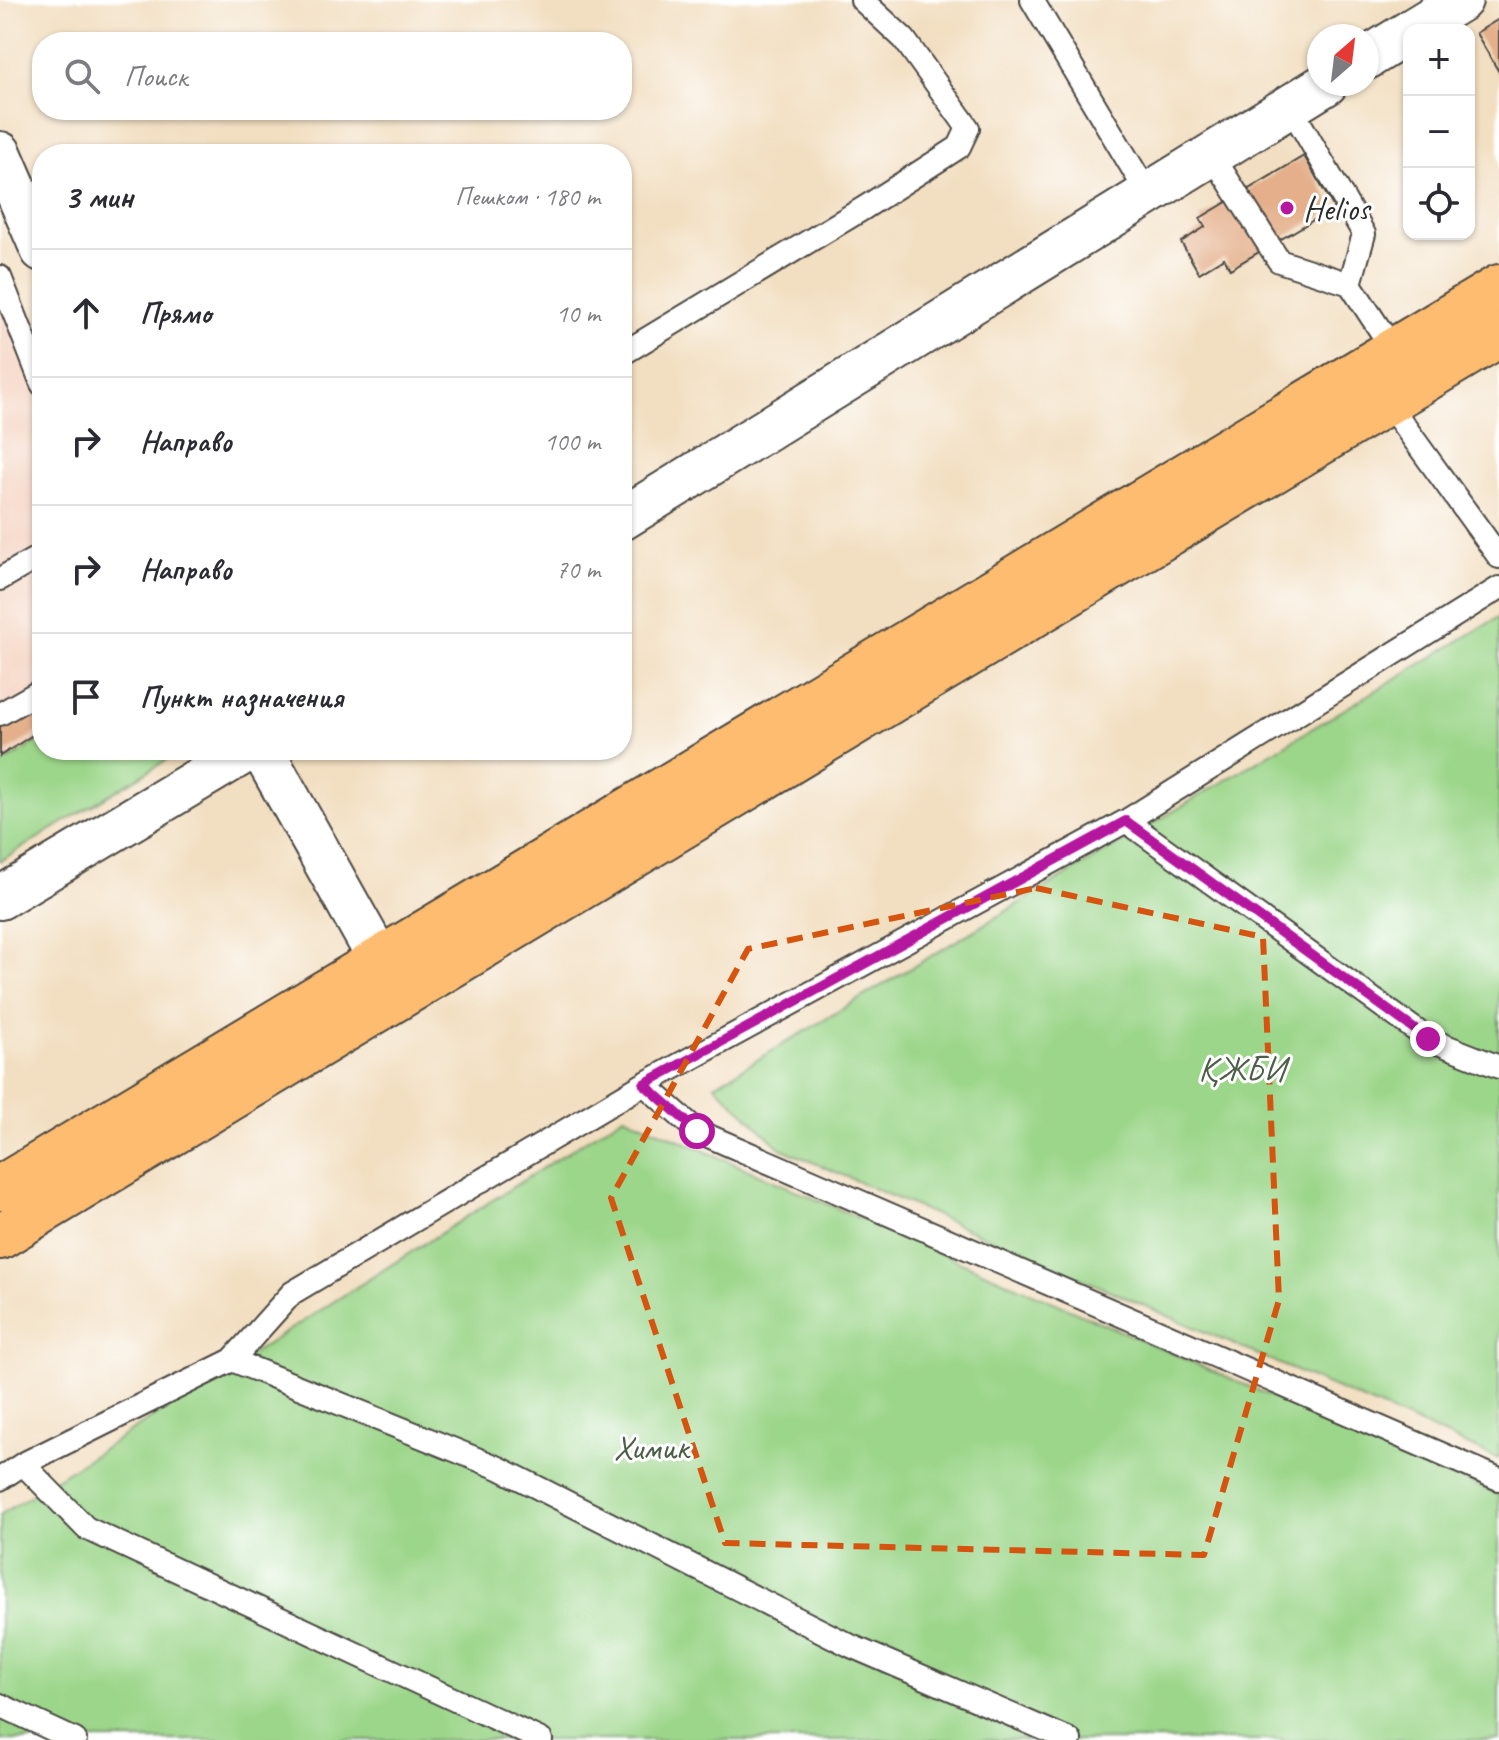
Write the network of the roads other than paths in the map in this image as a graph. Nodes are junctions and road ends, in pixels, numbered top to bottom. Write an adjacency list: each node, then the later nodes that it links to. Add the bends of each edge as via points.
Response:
1 (862, 0): 17 (lane, via 904,39 968,128 959,147)
2 (1032, 0): 11 (lane)
3 (1461, 0): 4 (street)
4 (1422, 24)
5 (1403, 36): 6 (street)
6 (1379, 51)
7 (1307, 96): 8 (street)
8 (1290, 106): 10 (street); 14 (lane, via 1364,234)
9 (0, 153): 12 (street)
10 (1212, 155): 11 (street); 14 (lane, via 1279,261)
11 (1148, 194): 21 (street)
12 (32, 227)
13 (0, 277): 19 (lane)
14 (1350, 284): 18 (lane)
15 (1499, 287): 18 (highway)
16 (1499, 335): 20 (highway)
17 (632, 348)
18 (1394, 351): 20 (lane); 32 (highway)
19 (32, 359)
20 (1387, 402): 22 (lane); 36 (highway)
21 (632, 513)
22 (1499, 557)
23 (32, 561): 24 (lane)
24 (0, 579)
25 (1499, 588): 30 (lane)
26 (32, 696): 27 (lane)
27 (0, 714)
28 (231, 760): 31 (street)
29 (268, 760): 32 (street)
30 (1126, 821): 33 (lane, via 1428,1039); 34 (lane)
31 (0, 898)
32 (379, 959): 35 (highway)
33 (1499, 1067)
34 (644, 1084): 37 (lane, via 292,1293); 40 (lane, via 697,1131)
35 (0, 1188)
36 (0, 1237)
37 (232, 1360): 38 (lane); 44 (lane, via 499,1468 851,1646)
38 (23, 1464): 39 (lane); 43 (lane, via 86,1528)
39 (0, 1479)
40 (1499, 1479)
41 (0, 1705): 42 (lane)
42 (75, 1740)
43 (541, 1740)
44 (1070, 1740)

